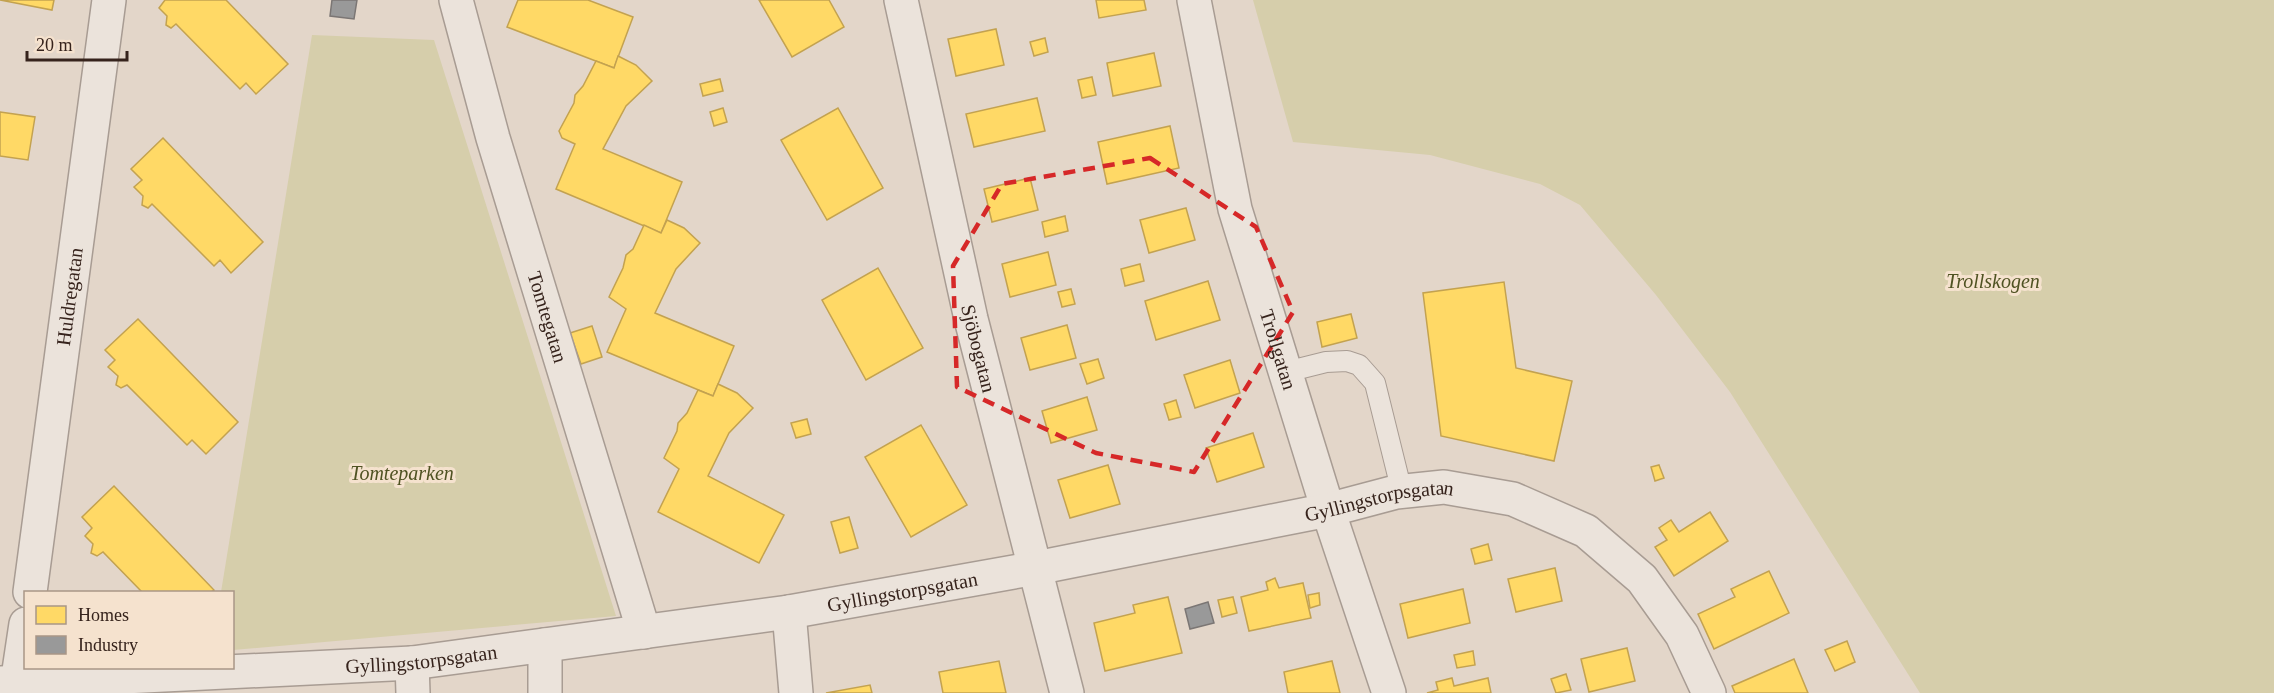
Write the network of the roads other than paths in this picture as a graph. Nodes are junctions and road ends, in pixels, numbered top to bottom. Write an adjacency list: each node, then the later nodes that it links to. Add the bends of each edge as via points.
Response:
1 (109, 0): 9 (street, Huldregatan)
2 (456, 0): 12 (street, Tomtegatan, via 493,138)
3 (901, 0): 8 (street, Sjöbogatan, via 971,319)
4 (1194, 0): 5 (street, Trollgatan, via 1235,208)
5 (1286, 372): 6 (lane, via 1326,362 1359,365 1375,383); 7 (street, Trollgatan)
6 (1402, 492): 7 (street, Gyllingstorpsgatan); 21 (street, Gyllingstorpsgatan, via 1444,487 1513,499 1586,531 1642,579 1682,635)
7 (1328, 510): 8 (street, Gyllingstorpsgatan); 20 (street, Trollgatan)
8 (1036, 568): 10 (street, Gyllingstorpsgatan); 19 (street, Sjöbogatan)
9 (30, 591)
10 (789, 612): 12 (street, Gyllingstorpsgatan); 18 (street)
11 (24, 631): 15 (street)
12 (644, 632): 13 (street, Gyllingstorpsgatan)
13 (545, 645): 14 (street, Gyllingstorpsgatan); 17 (street)
14 (412, 678): 16 (street, Gyllingstorpsgatan)
15 (9, 684): 16 (street, Gyllingstorpsgatan)
16 (53, 687)
17 (545, 693)
18 (796, 693)
19 (1067, 693)
20 (1389, 693)
21 (1709, 693)

